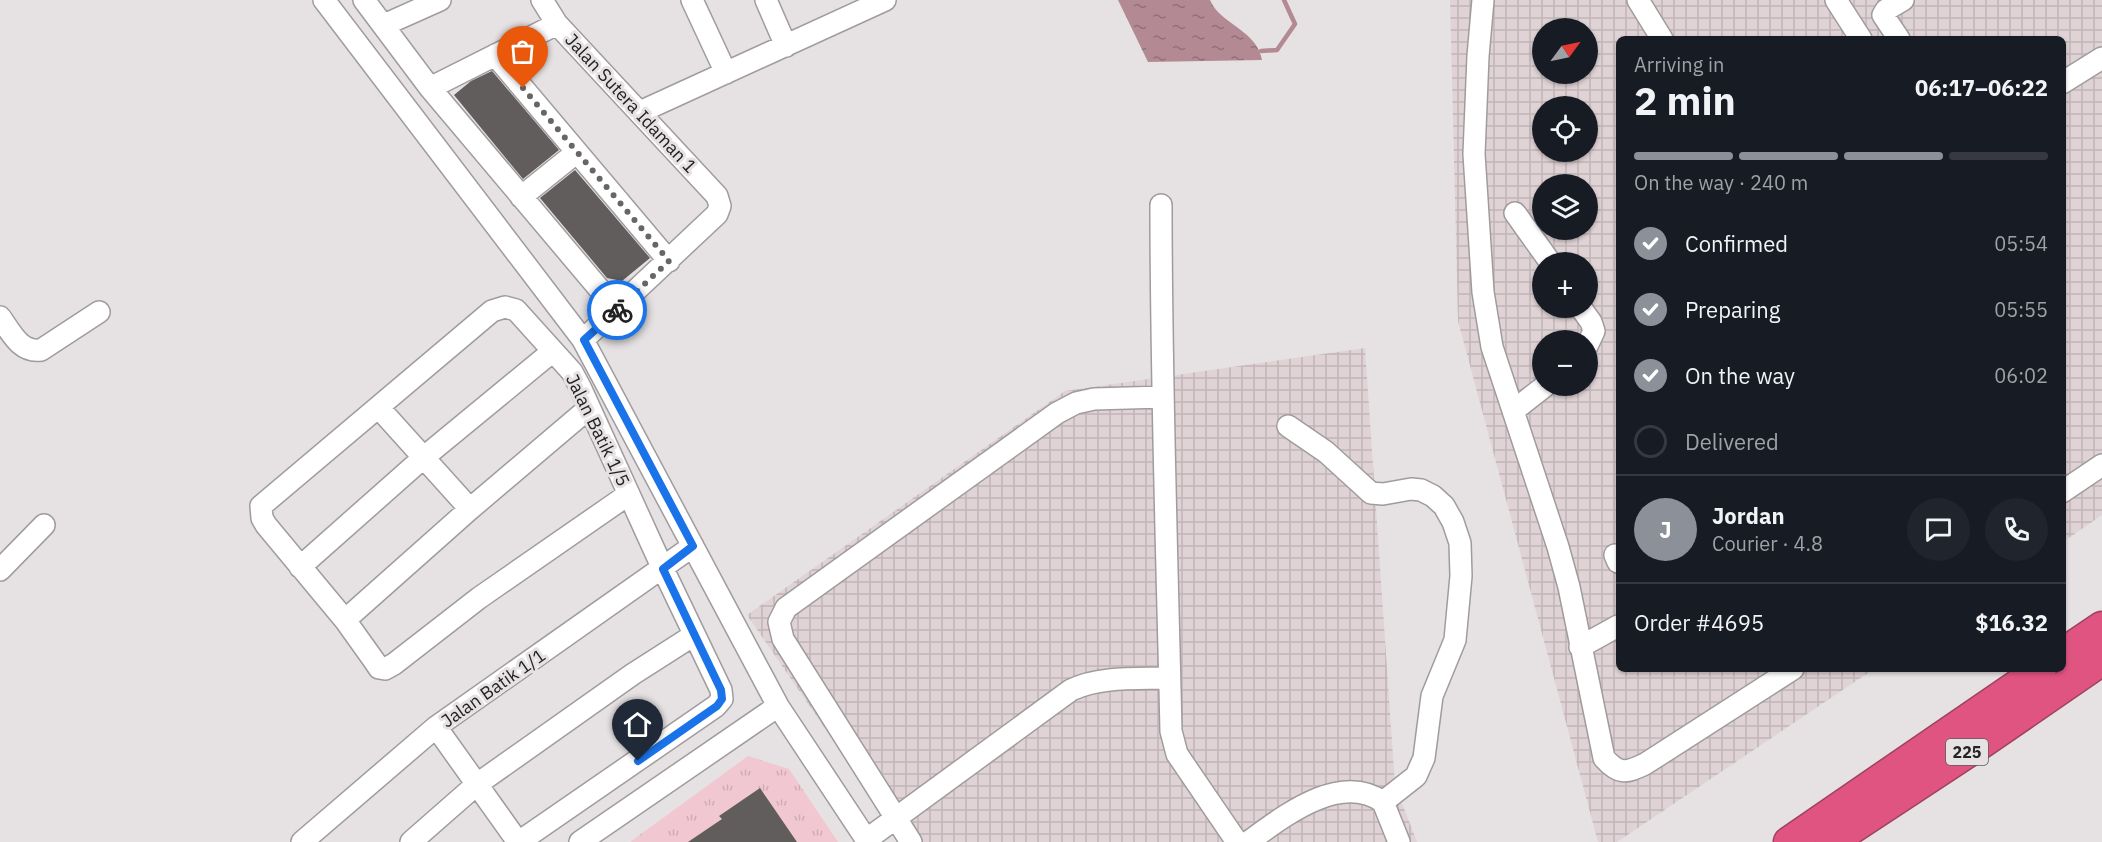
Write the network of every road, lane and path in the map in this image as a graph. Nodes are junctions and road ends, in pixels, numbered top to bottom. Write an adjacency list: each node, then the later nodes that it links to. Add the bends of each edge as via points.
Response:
1 (324, 0): 34 (street)
2 (364, 0): 14 (street)
3 (440, 0): 14 (street)
4 (542, 0): 13 (street, Jalan Sutera Idaman 1)
5 (692, 0): 21 (street)
6 (766, 0): 18 (street)
7 (885, 0): 12 (street)
8 (1483, 0): 40 (street, via 1474,154 1478,233 1492,347)
9 (1638, 0): 15 (street)
10 (1836, 0): 16 (street)
11 (1903, 0): 17 (street, via 1883,15)
12 (849, 7): 18 (street)
13 (557, 24): 19 (street); 24 (street, Jalan Sutera Idaman 1)
14 (384, 25): 23 (street)
15 (1660, 36)
16 (1859, 36)
17 (1897, 36)
18 (786, 46): 21 (street)
19 (495, 56): 23 (street); 25 (street)
20 (2102, 58): 22 (street)
21 (726, 73): 24 (street)
22 (2066, 80)
23 (430, 88): 26 (street)
24 (640, 112): 30 (street, Jalan Sutera Idaman 1, via 717,196 720,206 717,214)
25 (577, 152): 26 (street); 30 (street)
26 (521, 197): 31 (street)
27 (1161, 205): 37 (street)
28 (1515, 213): 29 (street)
29 (1543, 252)
30 (669, 261): 31 (street)
31 (616, 310): 34 (street)
32 (99, 312): 33 (street, via 41,350 33,351 24,348)
33 (0, 317)
34 (584, 340): 48 (street)
35 (553, 351): 38 (street, Jalan Batik 1/5, via 516,309 505,306 492,311); 39 (street, Jalan Batik 1/5, via 572,372); 42 (street)
36 (1532, 396): 40 (street)
37 (1162, 397): 61 (street); 66 (street, via 1094,399 1057,413 786,608 779,622 783,639)
38 (379, 408): 42 (street); 49 (street, Jalan Batik 1/5, via 261,506 266,525)
39 (589, 408): 45 (street, Jalan Batik 1/5); 46 (street)
40 (1513, 411): 56 (street, via 1558,547)
41 (1288, 426): 65 (street, via 1326,452 1371,493 1411,489 1433,496 1444,506 1460,543 1455,640 1432,696 1424,758 1416,776)
42 (423, 458): 46 (street); 49 (street)
43 (2102, 465): 44 (street)
44 (2066, 489)
45 (629, 494): 50 (street, Jalan Batik 1/5); 52 (street, Jalan Batik 1/5, via 478,598 385,669 379,668)
46 (470, 509): 52 (street)
47 (44, 525): 51 (street)
48 (693, 546): 50 (street, Jalan Batik 1/1); 62 (street)
49 (300, 567): 52 (street, Jalan Batik 1/5)
50 (663, 569): 55 (street, Jalan Batik 1/5); 63 (street, Jalan Batik 1/1)
51 (0, 570)
52 (345, 620)
53 (1616, 627): 56 (street)
54 (2102, 627): 57 (highway)
55 (694, 635): 64 (street); 70 (street, Jalan Batik 1/5, via 721,690 722,699 717,706)
56 (1581, 647): 59 (street, via 1604,758 1622,772 1646,764)
57 (2066, 651)
58 (2102, 660): 77 (highway, 225)
59 (1788, 672)
60 (2037, 672): 76 (highway, 225)
61 (1169, 678): 66 (street, via 1097,681 1071,690); 73 (street, via 1171,731 1177,754)
62 (778, 706): 67 (street); 71 (street)
63 (436, 728): 64 (street); 68 (street, Jalan Batik 1/1)
64 (476, 785): 69 (street); 70 (street)
65 (1383, 802): 74 (street, via 1361,793 1313,799); 75 (street)
66 (895, 819): 67 (street); 72 (street)
67 (867, 841)
68 (302, 842)
69 (411, 842)
70 (518, 842)
71 (580, 842)
72 (911, 842)
73 (1237, 842)
74 (1248, 842)
75 (1399, 842)
76 (1789, 842)
77 (1831, 842)

